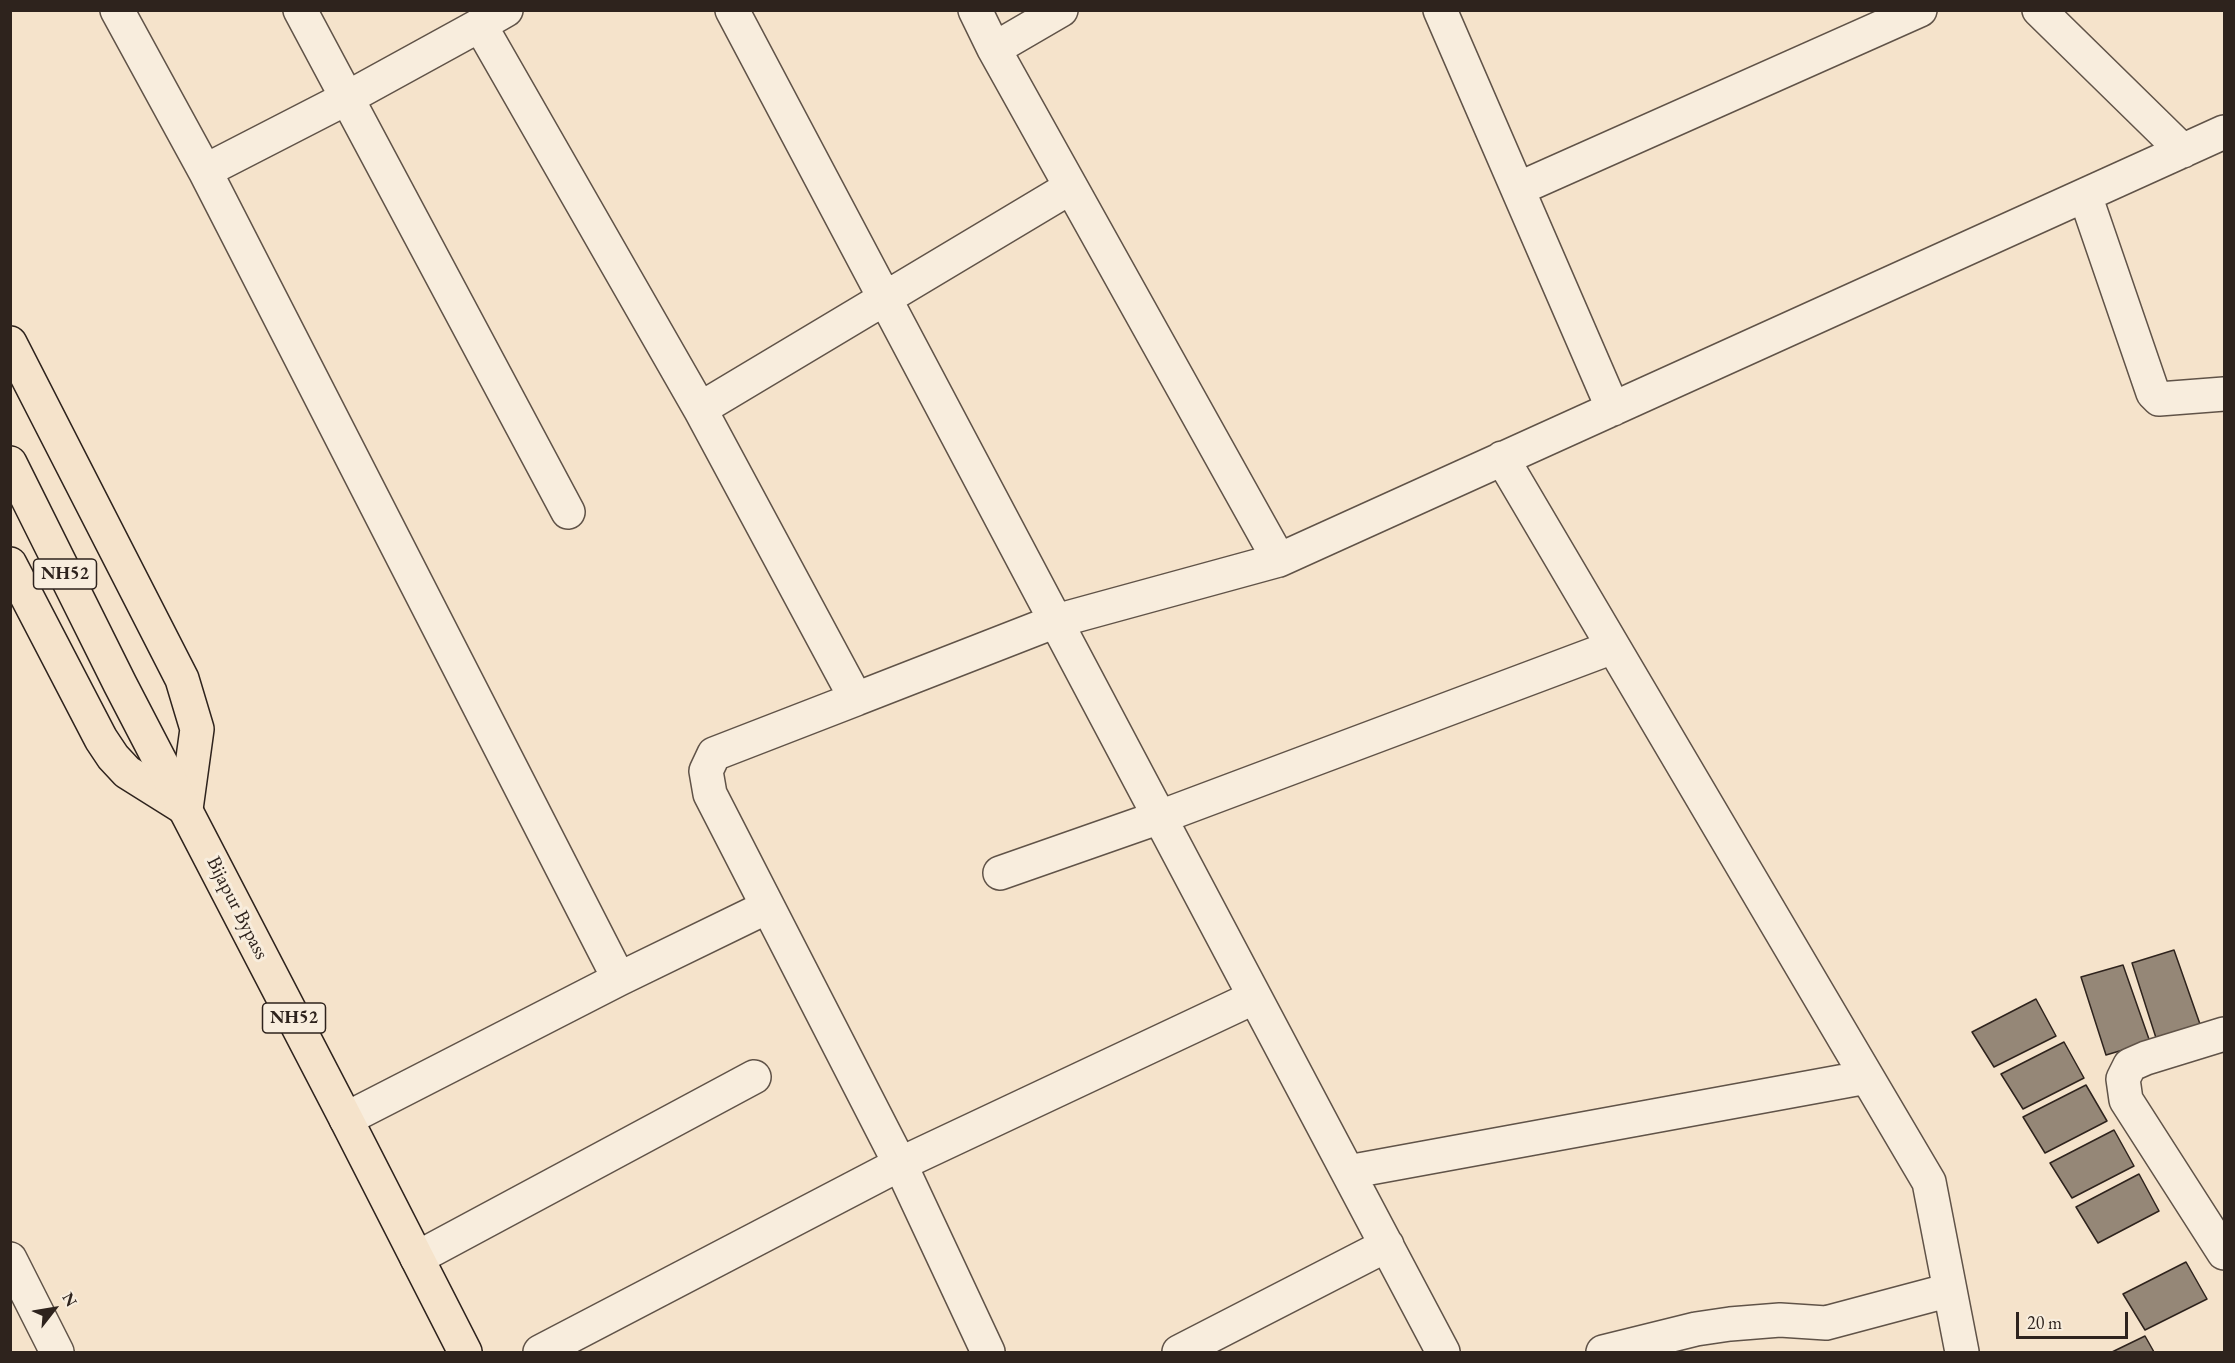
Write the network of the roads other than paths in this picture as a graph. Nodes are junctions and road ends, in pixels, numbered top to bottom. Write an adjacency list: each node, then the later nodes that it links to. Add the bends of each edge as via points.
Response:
1 (117, 10): 14 (street)
2 (300, 10): 11 (street)
3 (732, 10): 18 (street)
4 (975, 10): 10 (street)
5 (1061, 10): 10 (street)
6 (1440, 10): 16 (street)
7 (1920, 10): 16 (street)
8 (2039, 10): 13 (street)
9 (493, 18): 11 (street); 21 (street)
10 (994, 49): 15 (street)
11 (347, 98): 14 (street); 25 (street)
12 (2224, 132): 13 (street)
13 (2183, 151): 17 (street)
14 (205, 171): 35 (street)
15 (1071, 187): 18 (street); 26 (street)
16 (1518, 189): 22 (street)
17 (2085, 195): 20 (street, via 2153,393 2159,399); 22 (street)
18 (885, 299): 21 (street); 28 (street)
19 (10, 343): 31 (main road, via 182,679 197,729)
20 (2224, 394)
21 (700, 409): 30 (street)
22 (1612, 409): 23 (street)
23 (1502, 458): 26 (street); 29 (street)
24 (10, 463): 31 (main road, Bijapur Bypass / NH52)
25 (568, 512)
26 (1279, 560): 28 (street)
27 (10, 564): 31 (main road, via 113,757 127,772)
28 (1056, 621): 30 (street); 32 (street)
29 (1613, 647): 32 (street); 39 (street)
30 (856, 699): 34 (street, via 714,754 706,771 710,794)
31 (186, 809): 40 (main road, Bijapur Bypass / NH52)
32 (1160, 817): 33 (street); 36 (street)
33 (1000, 873)
34 (767, 907): 35 (street); 41 (street)
35 (619, 979): 40 (street)
36 (1255, 997): 41 (street); 42 (street)
37 (2224, 1034): 44 (street, via 2130,1065 2123,1079 2126,1100)
38 (754, 1077): 45 (street)
39 (1867, 1077): 42 (street); 47 (street, via 1929,1182)
40 (346, 1119): 45 (main road, Bijapur Bypass / NH52)
41 (900, 1164): 50 (street); 51 (street)
42 (1348, 1172): 43 (street)
43 (1387, 1245): 52 (street); 53 (street)
44 (2224, 1252)
45 (417, 1258): 49 (main road, Bijapur Bypass / NH52)
46 (10, 1259): 48 (street)
47 (1950, 1290): 54 (street, via 1826,1323 1780,1320 1730,1324); 55 (street)
48 (57, 1353)
49 (465, 1353)
50 (540, 1353)
51 (988, 1353)
52 (1179, 1353)
53 (1443, 1353)
54 (1603, 1353)
55 (1962, 1353)

